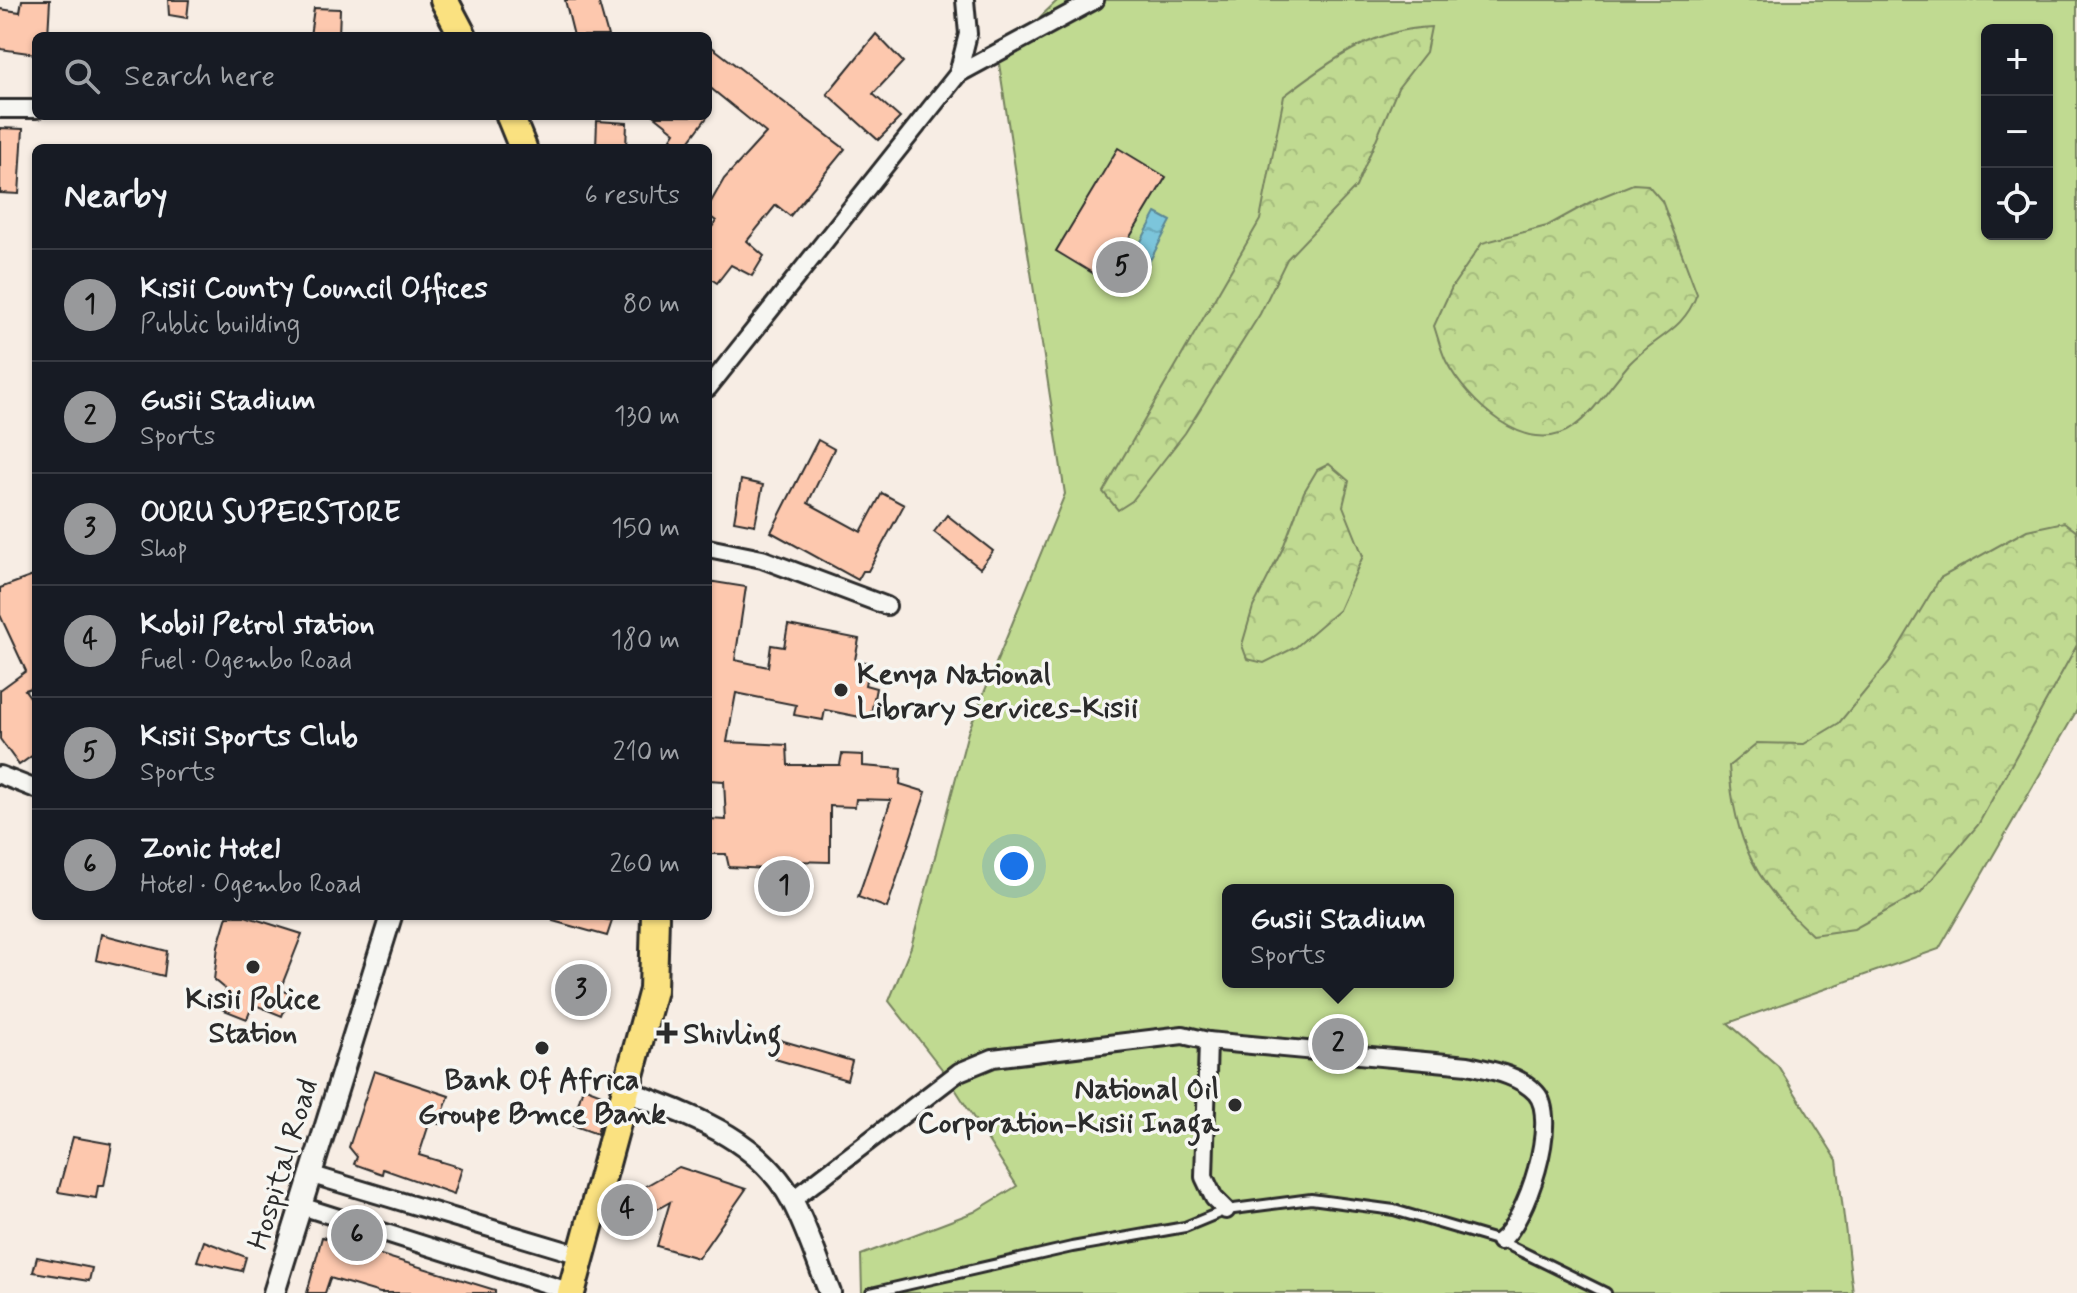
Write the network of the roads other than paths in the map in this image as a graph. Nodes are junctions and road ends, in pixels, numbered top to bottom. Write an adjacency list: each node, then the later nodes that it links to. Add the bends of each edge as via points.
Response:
1 (444, 0): 4 (highway)
2 (965, 0): 5 (street, via 968,34)
3 (1095, 0): 5 (street)
4 (461, 32)
5 (958, 74): 10 (street)
6 (0, 109): 7 (street)
7 (32, 109)
8 (512, 120): 9 (highway)
9 (521, 144)
10 (712, 383)
11 (712, 549): 12 (street, via 762,559)
12 (887, 606)
13 (0, 775): 14 (street)
14 (32, 787)
15 (390, 920): 19 (street, Hospital Road)
16 (655, 920): 18 (highway, via 653,990)
17 (1208, 1041): 20 (street, via 1183,1035 993,1058 959,1072); 22 (street, via 1204,1177); 23 (street, via 1468,1065 1501,1072 1536,1092 1543,1104 1538,1166 1516,1223)
18 (624, 1090): 20 (street, via 717,1127 752,1151); 24 (highway)
19 (309, 1174): 21 (street, Hospital Road); 24 (street)
20 (792, 1200): 27 (street)
21 (301, 1206): 25 (street); 26 (street, Hospital Road)
22 (1226, 1210): 23 (lane, via 1326,1200 1394,1210); 28 (lane, via 1185,1227)
23 (1500, 1241): 29 (lane)
24 (580, 1255): 25 (highway)
25 (572, 1292)
26 (274, 1293)
27 (830, 1293)
28 (871, 1293)
29 (1606, 1293)

